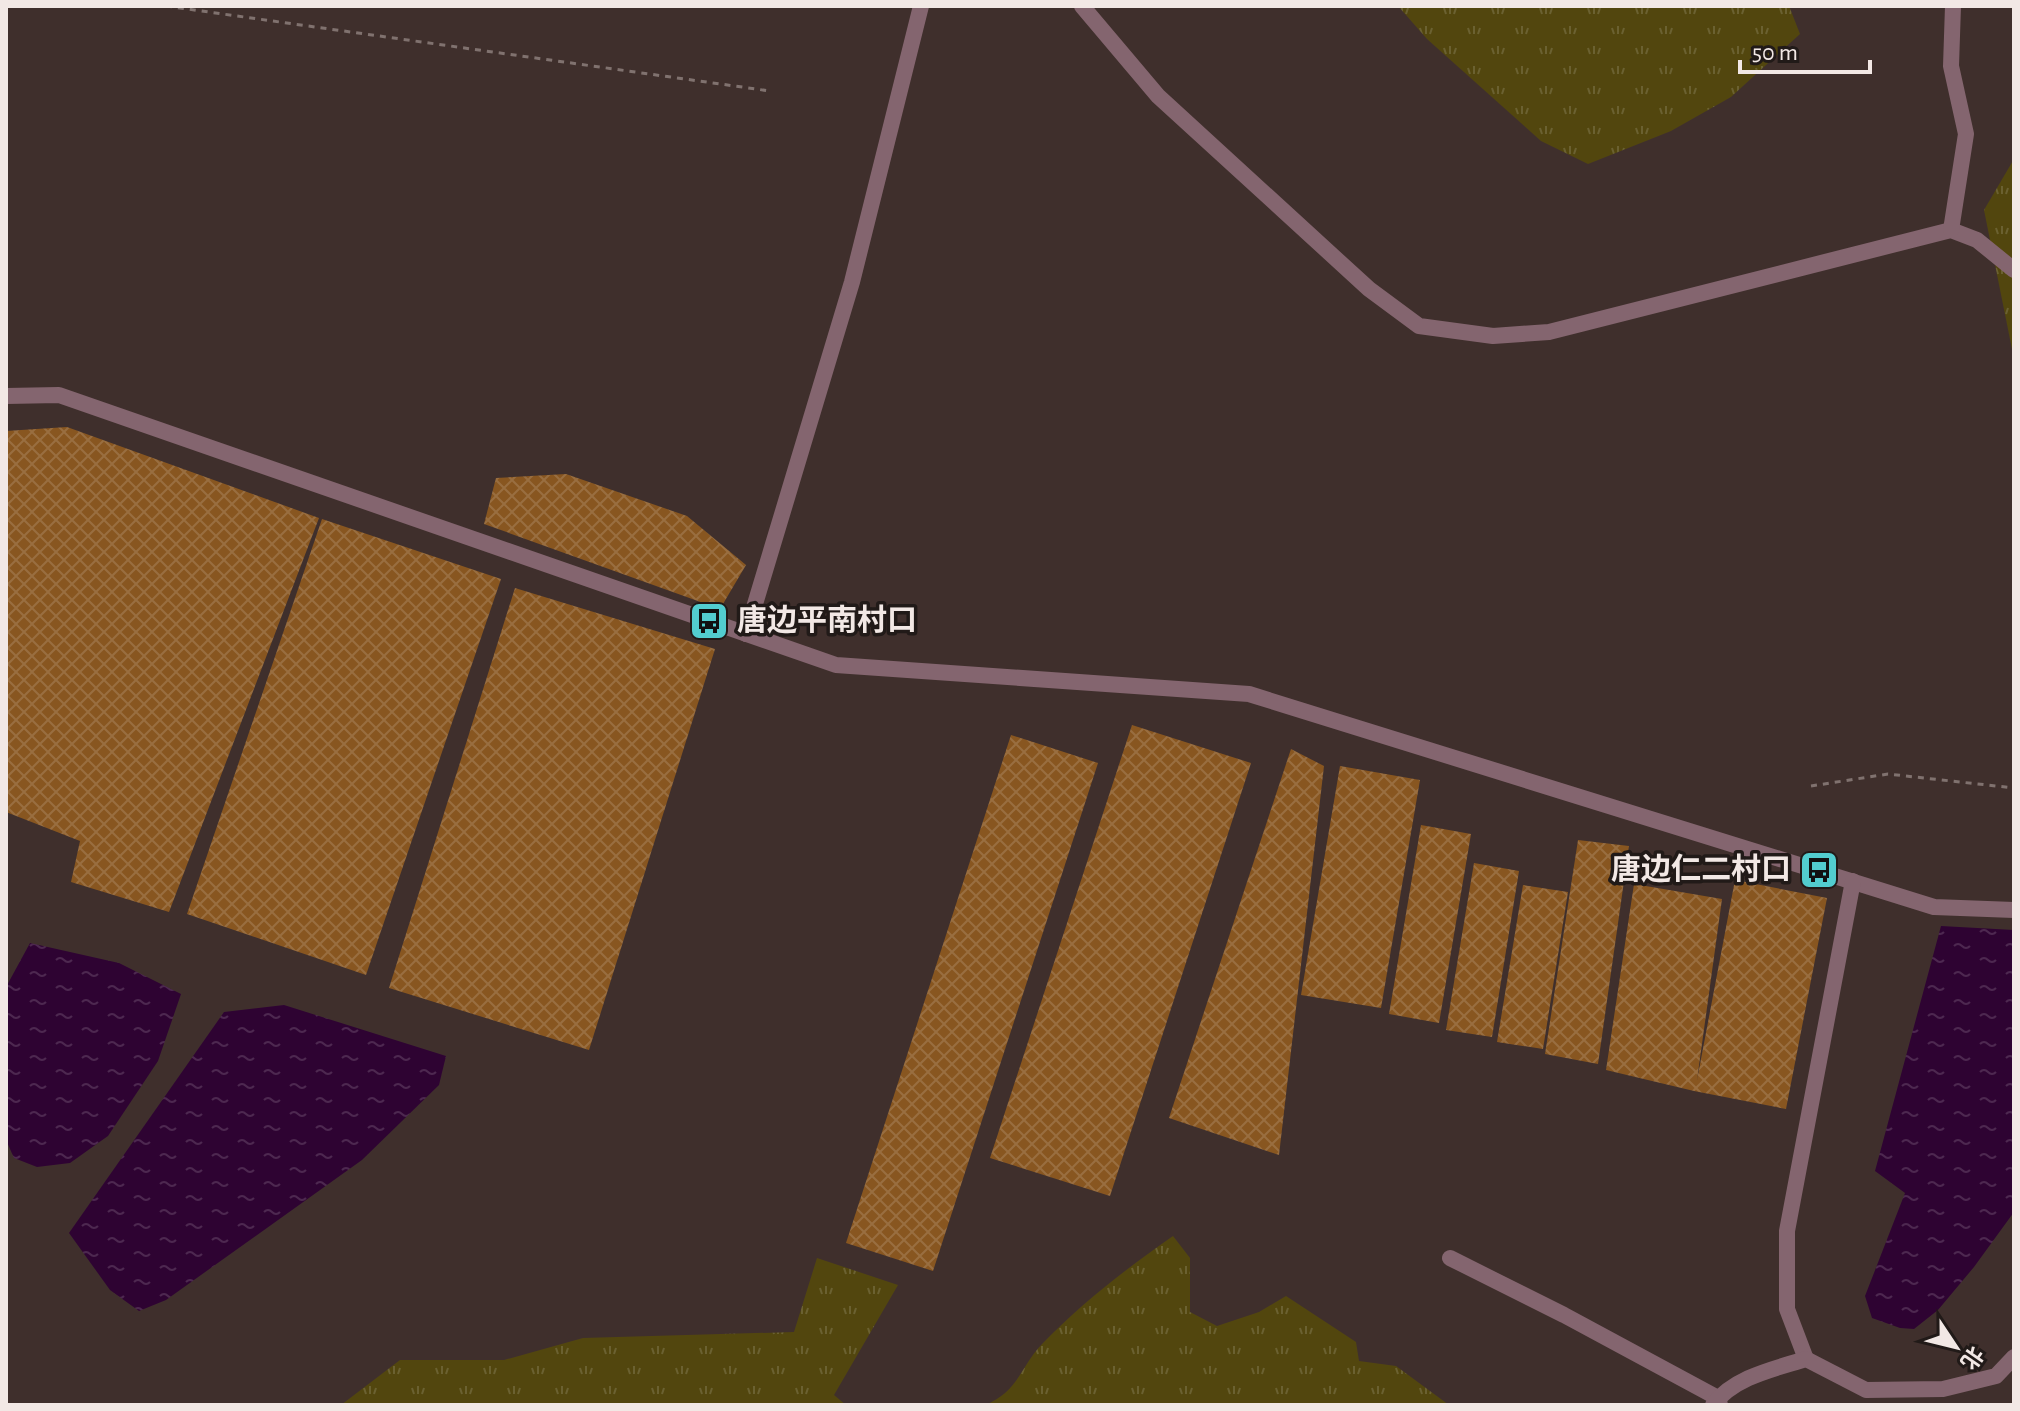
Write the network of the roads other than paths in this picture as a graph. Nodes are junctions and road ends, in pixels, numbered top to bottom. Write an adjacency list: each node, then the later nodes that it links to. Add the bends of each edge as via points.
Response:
1 (921, 6): 7 (street, via 852,282)
2 (1082, 6): 4 (street, via 1158,96 1369,289 1419,326 1493,336 1549,332)
3 (1953, 6): 4 (street, via 1951,66 1966,134)
4 (1951, 230): 5 (street, via 1977,240)
5 (2014, 270)
6 (6, 396): 7 (street, via 59,395)
7 (746, 634): 8 (street, via 836,665 1249,694)
8 (1853, 881): 9 (street, via 1934,907); 12 (street, via 1787,1231 1787,1309)
9 (2014, 910)
10 (1450, 1258): 13 (street, via 1564,1315)
11 (2014, 1357): 12 (street, via 1996,1376 1943,1389 1866,1390)
12 (1806, 1359): 13 (street, via 1755,1374)
13 (1717, 1403)

